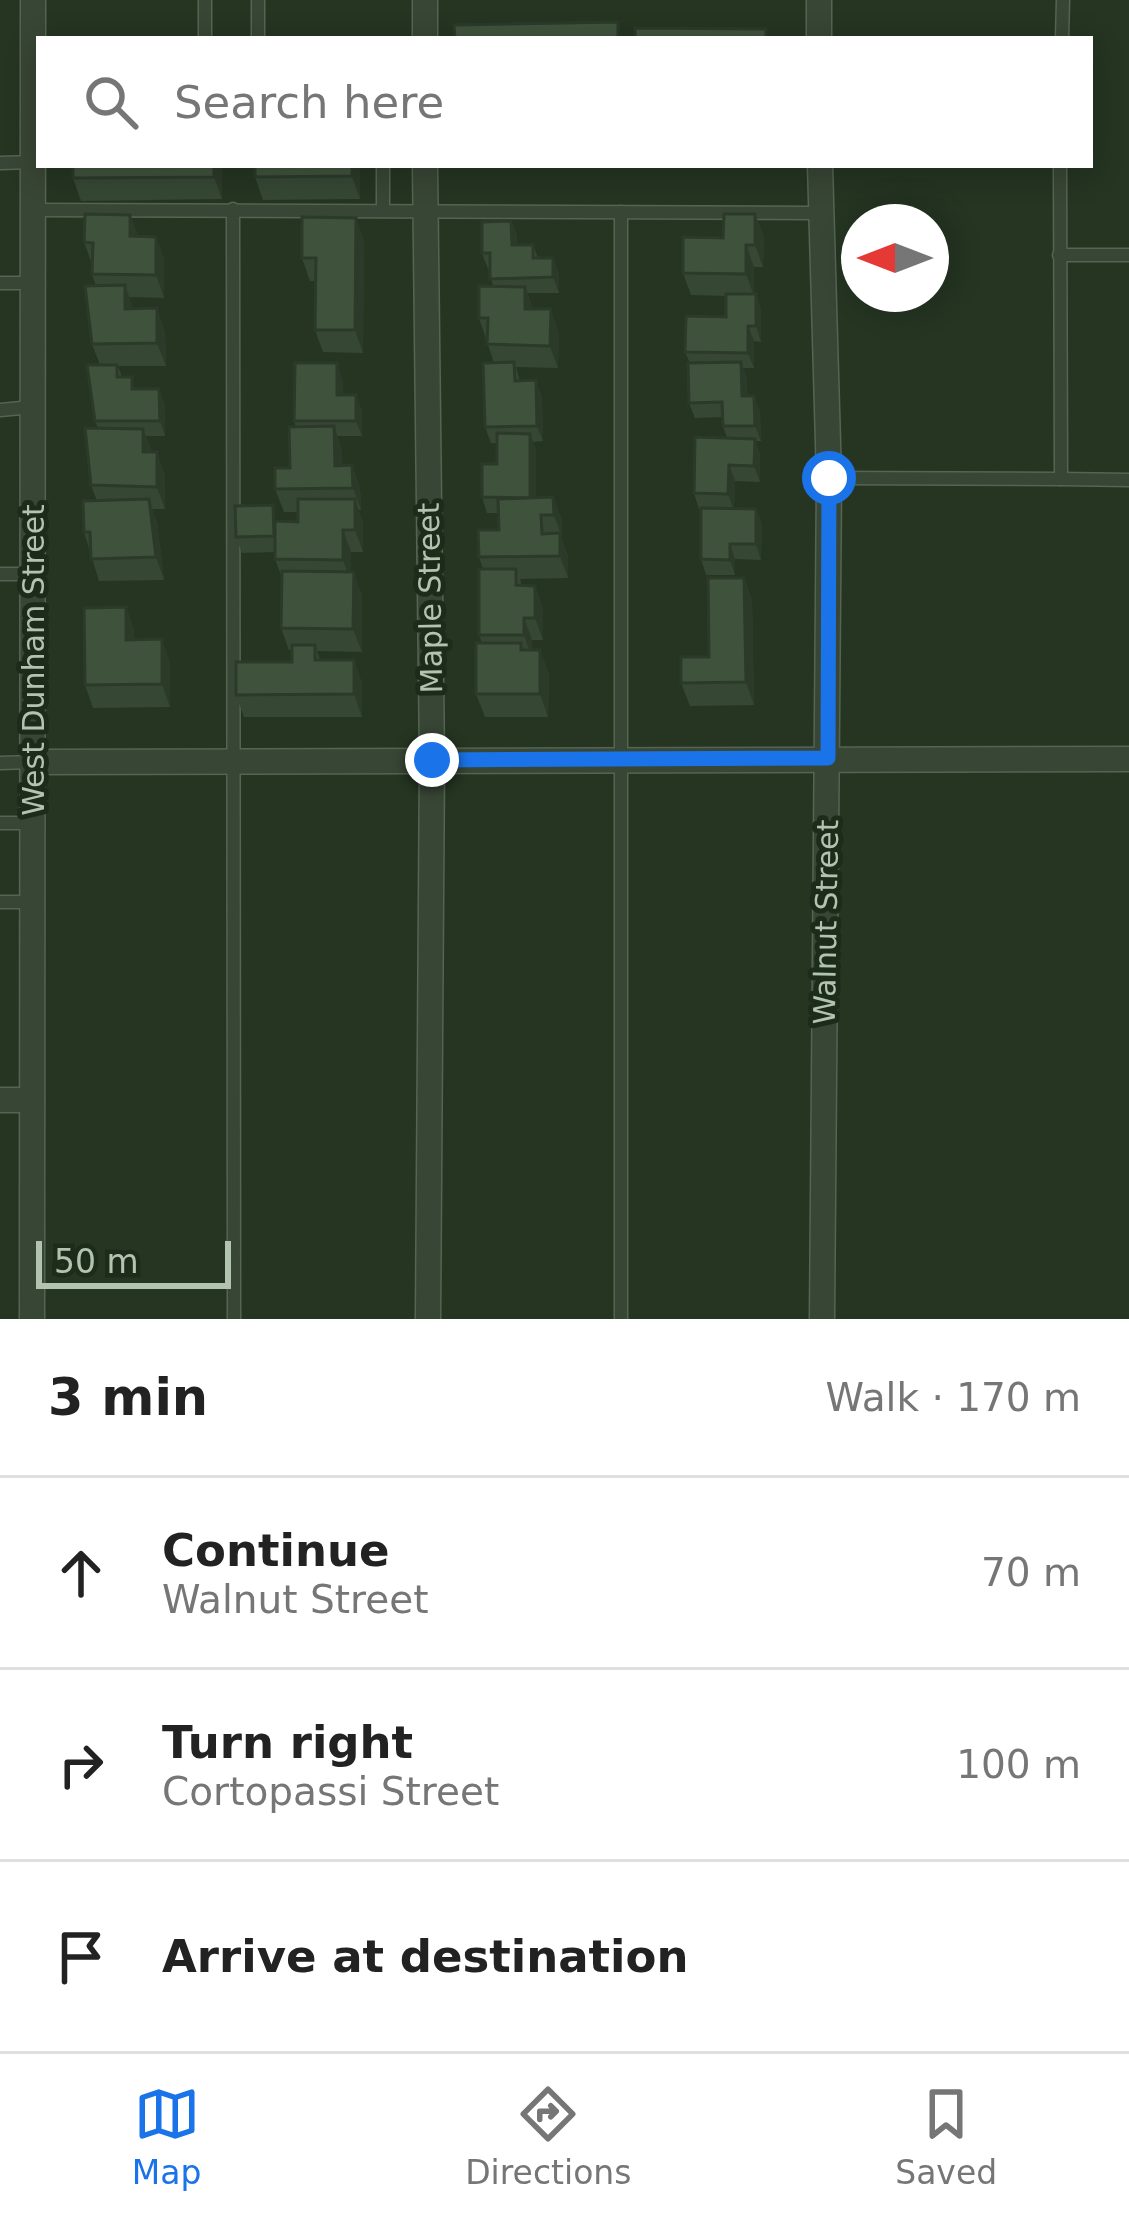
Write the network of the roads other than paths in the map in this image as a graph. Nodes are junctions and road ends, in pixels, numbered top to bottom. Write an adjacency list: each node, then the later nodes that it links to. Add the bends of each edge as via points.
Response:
1 (33, 0): 12 (street, West Dunham Street)
2 (205, 0): 7 (lane)
3 (258, 0): 8 (lane)
4 (425, 0): 9 (street)
5 (819, 0): 10 (street)
6 (1063, 0): 11 (lane)
7 (205, 36)
8 (258, 36)
9 (425, 36)
10 (819, 36)
11 (1062, 36)
12 (36, 88): 13 (street, West Dunham Street)
13 (34, 162): 14 (lane); 20 (street, West Dunham Street)
14 (0, 163)
15 (383, 168): 21 (lane)
16 (424, 168): 22 (street, Maple Street)
17 (820, 168): 24 (street, Walnut Street)
18 (1060, 168): 25 (lane)
19 (232, 209): 20 (lane); 21 (lane); 40 (lane)
20 (34, 210): 28 (street, West Dunham Street)
21 (383, 210): 22 (lane)
22 (424, 211): 23 (lane); 38 (street, Maple Street)
23 (621, 212): 24 (lane); 39 (lane)
24 (819, 213): 31 (street, Walnut Street)
25 (1059, 255): 26 (lane); 32 (lane)
26 (1129, 255)
27 (0, 283): 28 (lane)
28 (34, 283): 29 (street, West Dunham Street)
29 (33, 406): 30 (lane); 35 (street, West Dunham Street)
30 (0, 410)
31 (829, 478): 32 (lane); 36 (street, Walnut Street)
32 (1061, 479): 33 (lane)
33 (1129, 480)
34 (0, 574): 35 (lane)
35 (33, 574): 41 (street, West Dunham Street)
36 (828, 758): 37 (street); 39 (street); 53 (street, Walnut Street)
37 (1129, 759)
38 (432, 760): 39 (street); 40 (street); 51 (street, Maple Street)
39 (622, 760): 52 (lane)
40 (231, 761): 41 (street); 50 (lane)
41 (33, 762): 42 (lane); 44 (street, West Dunham Street)
42 (0, 763)
43 (0, 823): 44 (lane)
44 (33, 823): 46 (street, West Dunham Street)
45 (0, 902): 46 (lane)
46 (33, 902): 48 (street, West Dunham Street)
47 (0, 1100): 48 (street)
48 (32, 1100): 49 (street, West Dunham Street)
49 (32, 1319)
50 (234, 1319)
51 (428, 1319)
52 (621, 1319)
53 (822, 1319)

